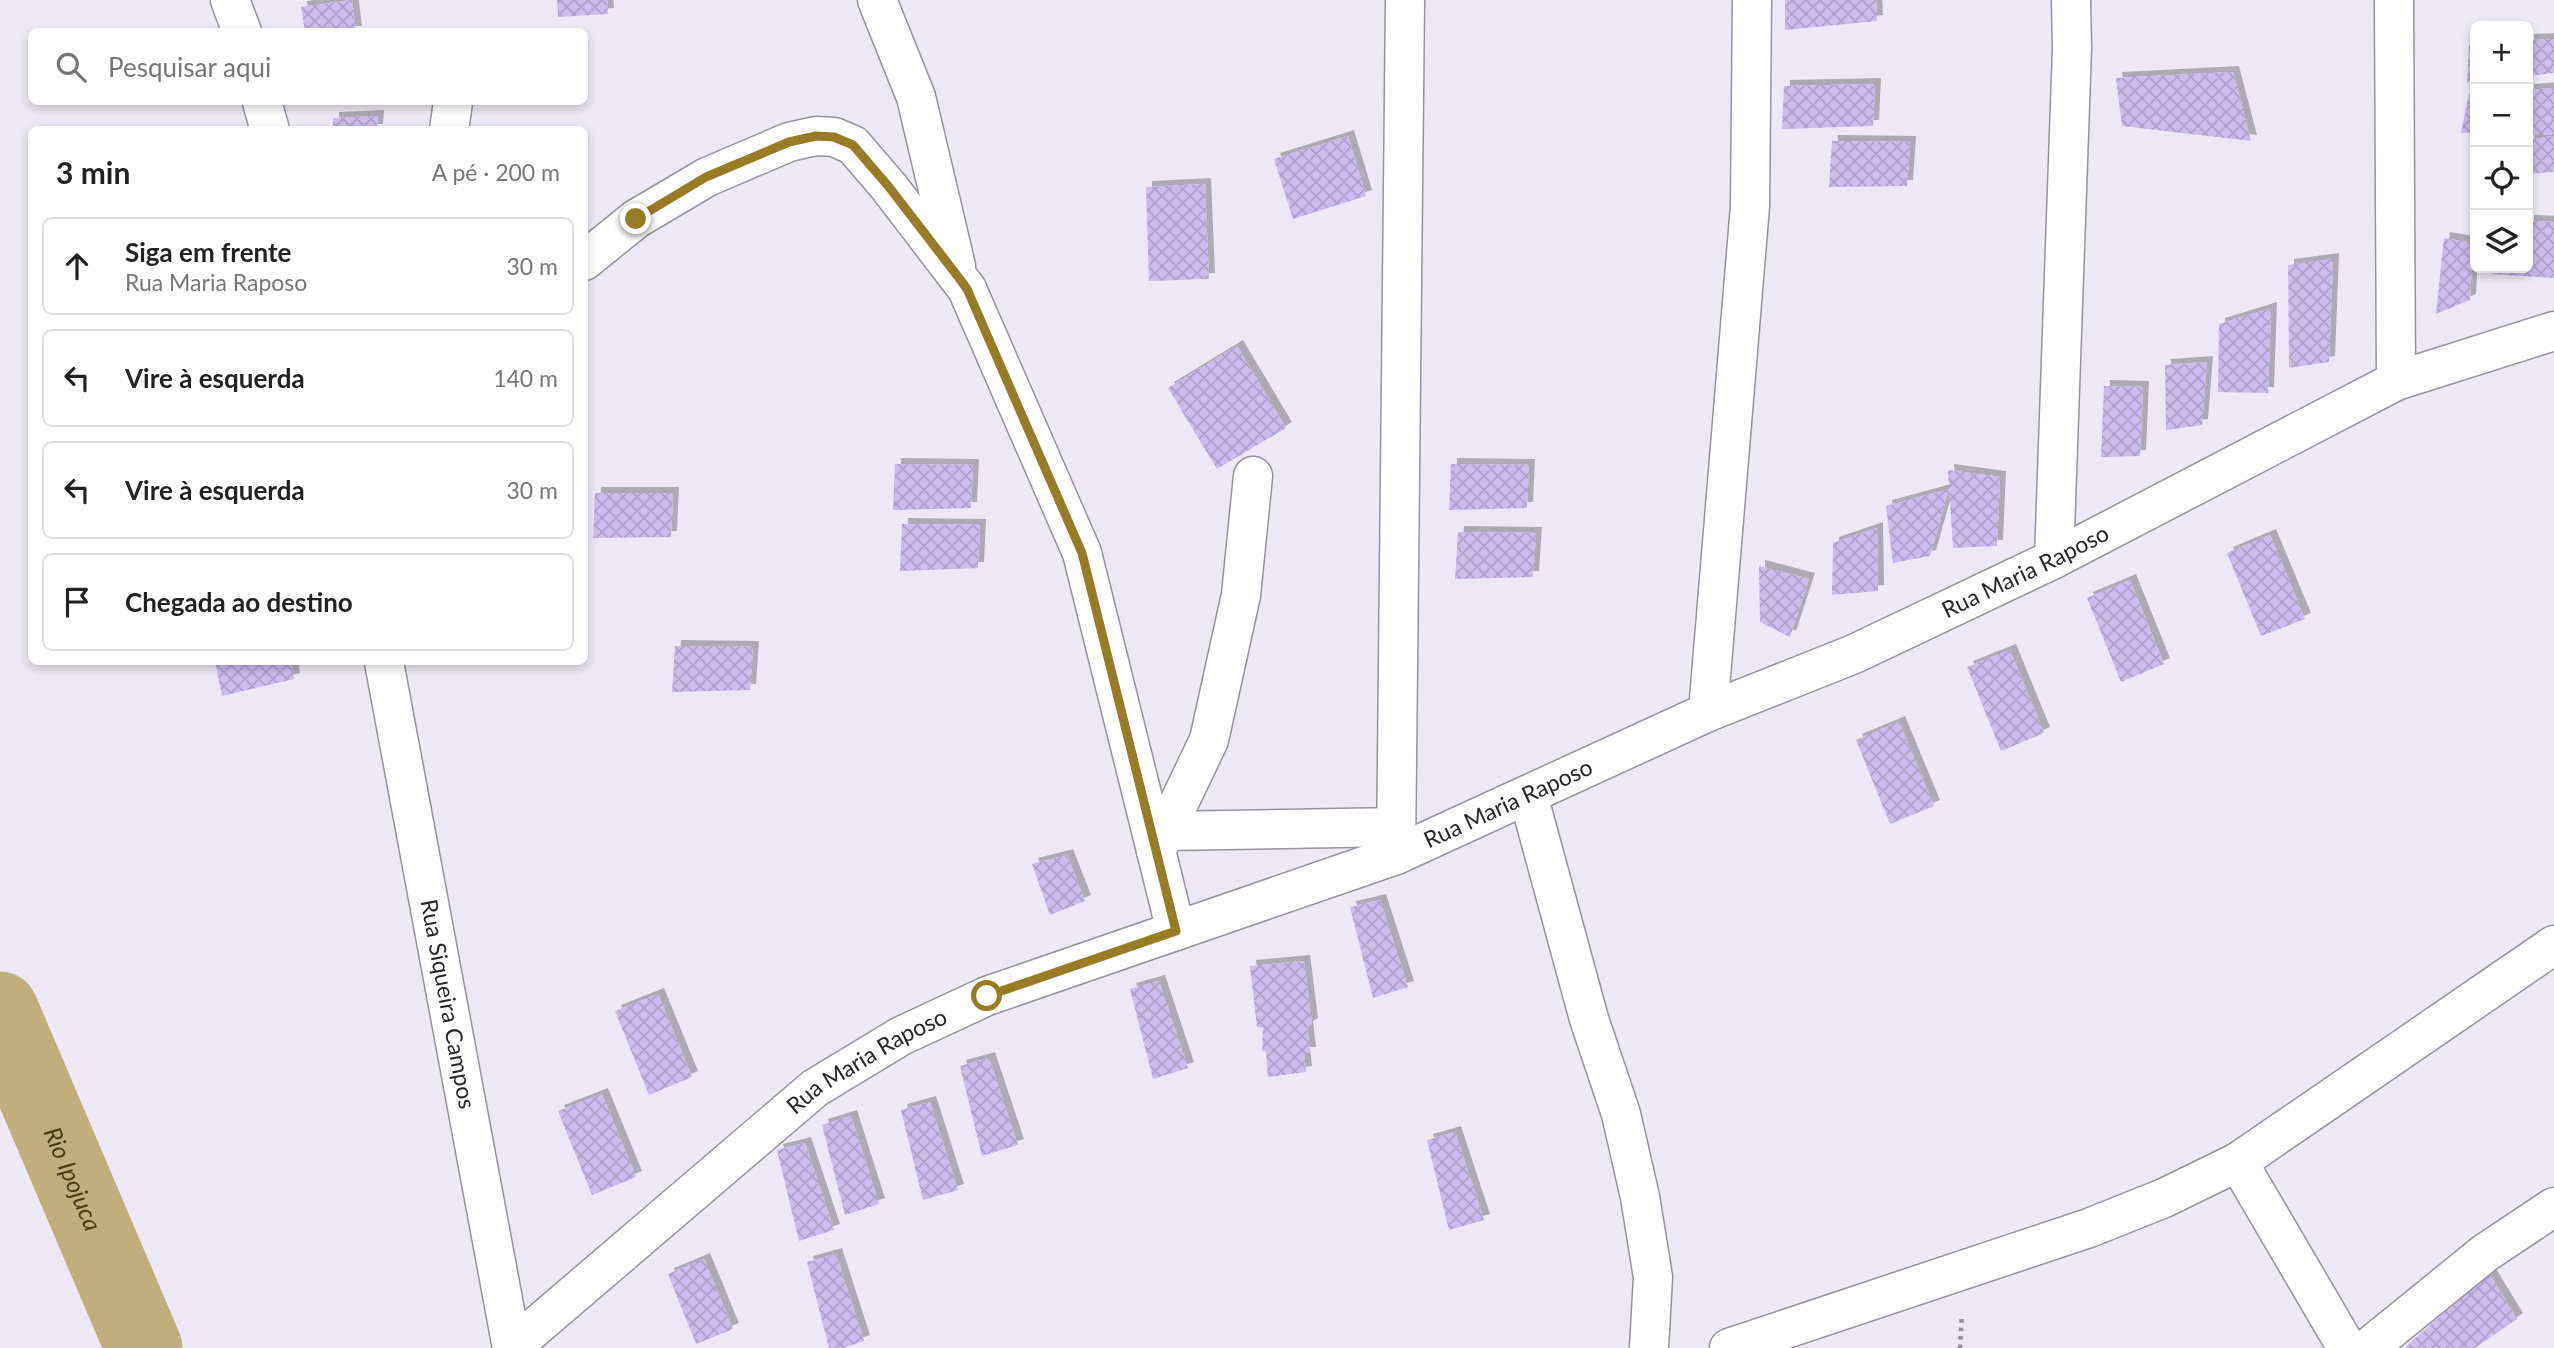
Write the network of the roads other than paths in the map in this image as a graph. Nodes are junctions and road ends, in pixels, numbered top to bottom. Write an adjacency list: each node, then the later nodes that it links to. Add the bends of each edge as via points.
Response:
1 (230, 0): 7 (street)
2 (877, 0): 13 (street, via 916,97)
3 (1405, 0): 22 (street)
4 (1752, 0): 19 (street, via 1750,206)
5 (2071, 0): 17 (street)
6 (2394, 0): 15 (street)
7 (240, 28)
8 (263, 105): 10 (street)
9 (453, 105): 11 (street)
10 (269, 126)
11 (450, 126)
12 (588, 258): 13 (street, via 636,219 706,177 789,142 816,136 853,145)
13 (959, 278): 21 (street, via 1082,553)
14 (2554, 331): 15 (street, Rua Maria Raposo)
15 (2396, 381): 17 (street, Rua Maria Raposo)
16 (1253, 476): 21 (street, via 1241,596 1209,740)
17 (2054, 559): 19 (street, Rua Maria Raposo, via 1854,654)
18 (385, 665): 27 (street, Rua Siqueira Campos)
19 (1708, 712): 20 (street, Rua Maria Raposo)
20 (1528, 795): 22 (street, Rua Maria Raposo); 28 (street, via 1589,1019 1621,1114 1640,1197 1653,1277)
21 (1161, 841): 22 (street); 23 (street)
22 (1396, 841): 23 (street, Rua Maria Raposo)
23 (1176, 931): 27 (street, Rua Maria Raposo, via 987,996 901,1036 815,1088)
24 (2554, 945): 25 (street)
25 (2238, 1162): 29 (street, via 2088,1228); 30 (street)
26 (2554, 1207): 31 (street, via 2485,1253)
27 (512, 1347)
28 (1649, 1348)
29 (1729, 1348)
30 (2347, 1348)
31 (2368, 1348)

